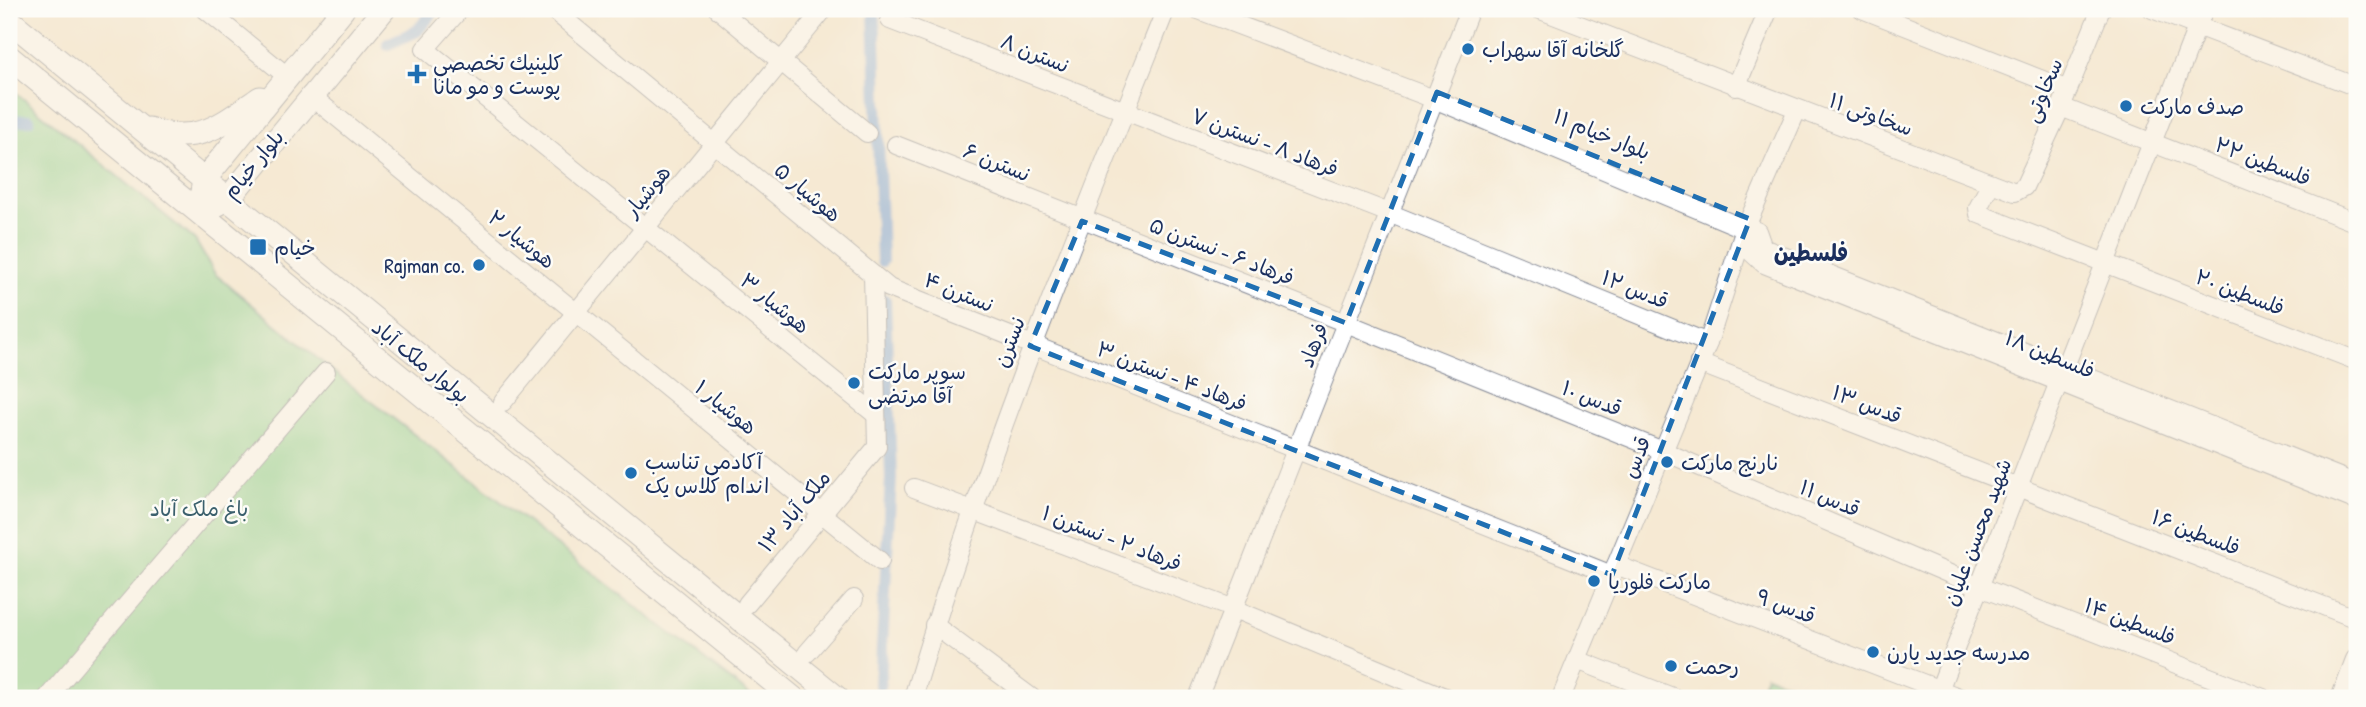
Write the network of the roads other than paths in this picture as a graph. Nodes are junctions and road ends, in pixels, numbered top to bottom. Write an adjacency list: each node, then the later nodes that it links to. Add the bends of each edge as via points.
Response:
1 (205, 9): 23 (street)
2 (343, 9): 23 (main road, بلوار خیام)
3 (384, 9): 26 (main road, بلوار خیام)
4 (460, 9): 45 (street, هوشیار ۳, via 425,49)
5 (552, 9): 34 (street, هوشیار ۵)
6 (718, 9): 22 (street)
7 (824, 9): 22 (street, هوشیار)
8 (1166, 9): 30 (street, نسترن)
9 (1196, 9): 27 (street)
10 (1228, 9): 27 (street)
11 (1470, 9): 27 (street, فرهاد)
12 (1538, 9): 24 (street, سخاوتی ۱۱)
13 (1769, 9): 24 (street)
14 (1862, 9): 28 (street, فلسطین ۲۲)
15 (2101, 9): 28 (street, سخاوتی)
16 (2152, 9): 20 (street)
17 (2204, 9): 20 (street, شهید محسن علیان)
18 (9, 20): 31 (main road, بولوار ملک آباد)
19 (890, 20): 30 (street, نسترن ۸)
20 (2197, 27): 25 (street); 33 (street, شهید محسن علیان)
21 (9, 57): 40 (main road, بولوار ملک آباد)
22 (781, 62): 32 (street); 34 (street, هوشیار)
23 (286, 79): 31 (main road, via 216,129 188,137); 36 (main road, بلوار خیام)
24 (1736, 86): 29 (street, سخاوتی ۱۱)
25 (2357, 87)
26 (310, 95): 39 (main road, بلوار خیام); 49 (street, هوشیار ۲)
27 (1436, 96): 41 (street, فرهاد); 44 (street, بلوار خیام ۱۱)
28 (2065, 99): 33 (street, فلسطین ۲۲); 38 (street, سخاوتی)
29 (1797, 110): 37 (street, سخاوتی ۱۱); 44 (street, قدس)
30 (1124, 113): 41 (street, فرهاد ۸ - نسترن ۷); 42 (street, نسترن)
31 (139, 125): 36 (main road, بولوار ملک آباد)
32 (867, 134)
33 (2152, 143): 43 (street, فلسطین ۲۲); 46 (street, شهید محسن علیان)
34 (715, 144): 45 (street, هوشیار); 47 (street, هوشیار ۵)
35 (896, 145): 42 (street, نسترن ۶)
36 (204, 180): 39 (main road, بولوار ملک آباد); 40 (main road, بلوار خیام)
37 (1991, 183): 38 (street, سخاوتی ۱۱, via 2015,192); 46 (street, فلسطین ۲۰, via 1979,214)
38 (2024, 187)
39 (228, 199): 40 (main road, بلوار خیام); 83 (main road, بولوار ملک آباد)
40 (198, 213): 82 (main road, بولوار ملک آباد)
41 (1390, 213): 48 (street, فرهاد ۸ - نسترن ۷); 50 (street, فرهاد)
42 (1082, 221): 50 (street, فرهاد ۶ - نسترن ۵); 52 (street, نسترن)
43 (2357, 223)
44 (1747, 224): 51 (street, قدس); 56 (street, فلسطین ۱۸, via 1763,248)
45 (646, 228): 49 (street, هوشیار); 59 (street, هوشیار ۳)
46 (2106, 265): 53 (street, فلسطین ۲۰); 56 (street, شهید محسن علیان)
47 (873, 275): 52 (street, نسترن ۴, via 889,288); 59 (street)
48 (1546, 277): 51 (street, قدس ۱۲)
49 (576, 313): 58 (street, هوشیار); 68 (street, هوشیار ۱)
50 (1346, 323): 57 (street, فرهاد ۶ - نسترن ۵); 60 (street, فرهاد)
51 (1708, 343): 54 (street, قدس)
52 (1030, 346): 60 (street, فرهاد ۴ - نسترن ۳); 66 (street, نسترن)
53 (2357, 361)
54 (1699, 363): 61 (street, قدس); 63 (street, قدس ۱۳)
55 (326, 372): 81 (street)
56 (2062, 375): 62 (street, فلسطین ۱۸); 63 (street, شهید محسن علیان); 65 (street, فلسطین ۱۸)
57 (1504, 387): 61 (street, قدس ۱۰)
58 (503, 402)
59 (876, 414): 68 (street, ۱۳ ملک آباد, via 877,447)
60 (1297, 449): 67 (street, فرهاد ۴ - نسترن ۳); 74 (street, فرهاد)
61 (1663, 451): 70 (street, قدس); 71 (street, قدس ۱۱)
62 (2357, 484)
63 (2018, 487): 71 (street, شهید محسن علیان); 75 (street, فلسطین ۱۶)
64 (914, 488): 66 (street, فرهاد ۲ - نسترن ۱)
65 (2357, 501)
66 (974, 510): 74 (street, فرهاد ۲ - نسترن ۱); 76 (street, نسترن)
67 (1454, 512): 70 (street, قدس ۹)
68 (821, 514): 69 (street, هوشیار ۱); 73 (street, ۱۳ ملک آباد)
69 (880, 561)
70 (1614, 570): 78 (street, قدس); 80 (street, قدس ۹)
71 (1980, 587): 80 (street, شهید محسن علیان); 91 (street, فلسطین ۱۴)
72 (854, 599): 77 (street)
73 (747, 604)
74 (1234, 609): 86 (street, فرهاد); 87 (street, فرهاد ۲ - نسترن ۱)
75 (2357, 619)
76 (934, 625): 84 (street, نسترن); 85 (street)
77 (807, 653)
78 (1577, 660): 88 (street, قدس); 89 (street)
79 (2357, 661): 92 (main road)
80 (1938, 694): 90 (street, قدس ۹)
81 (47, 698)
82 (793, 698)
83 (836, 698)
84 (913, 698)
85 (1032, 698)
86 (1198, 698)
87 (1447, 698)
88 (1561, 698)
89 (1675, 698)
90 (1961, 698)
91 (2263, 698)
92 (2343, 698)

